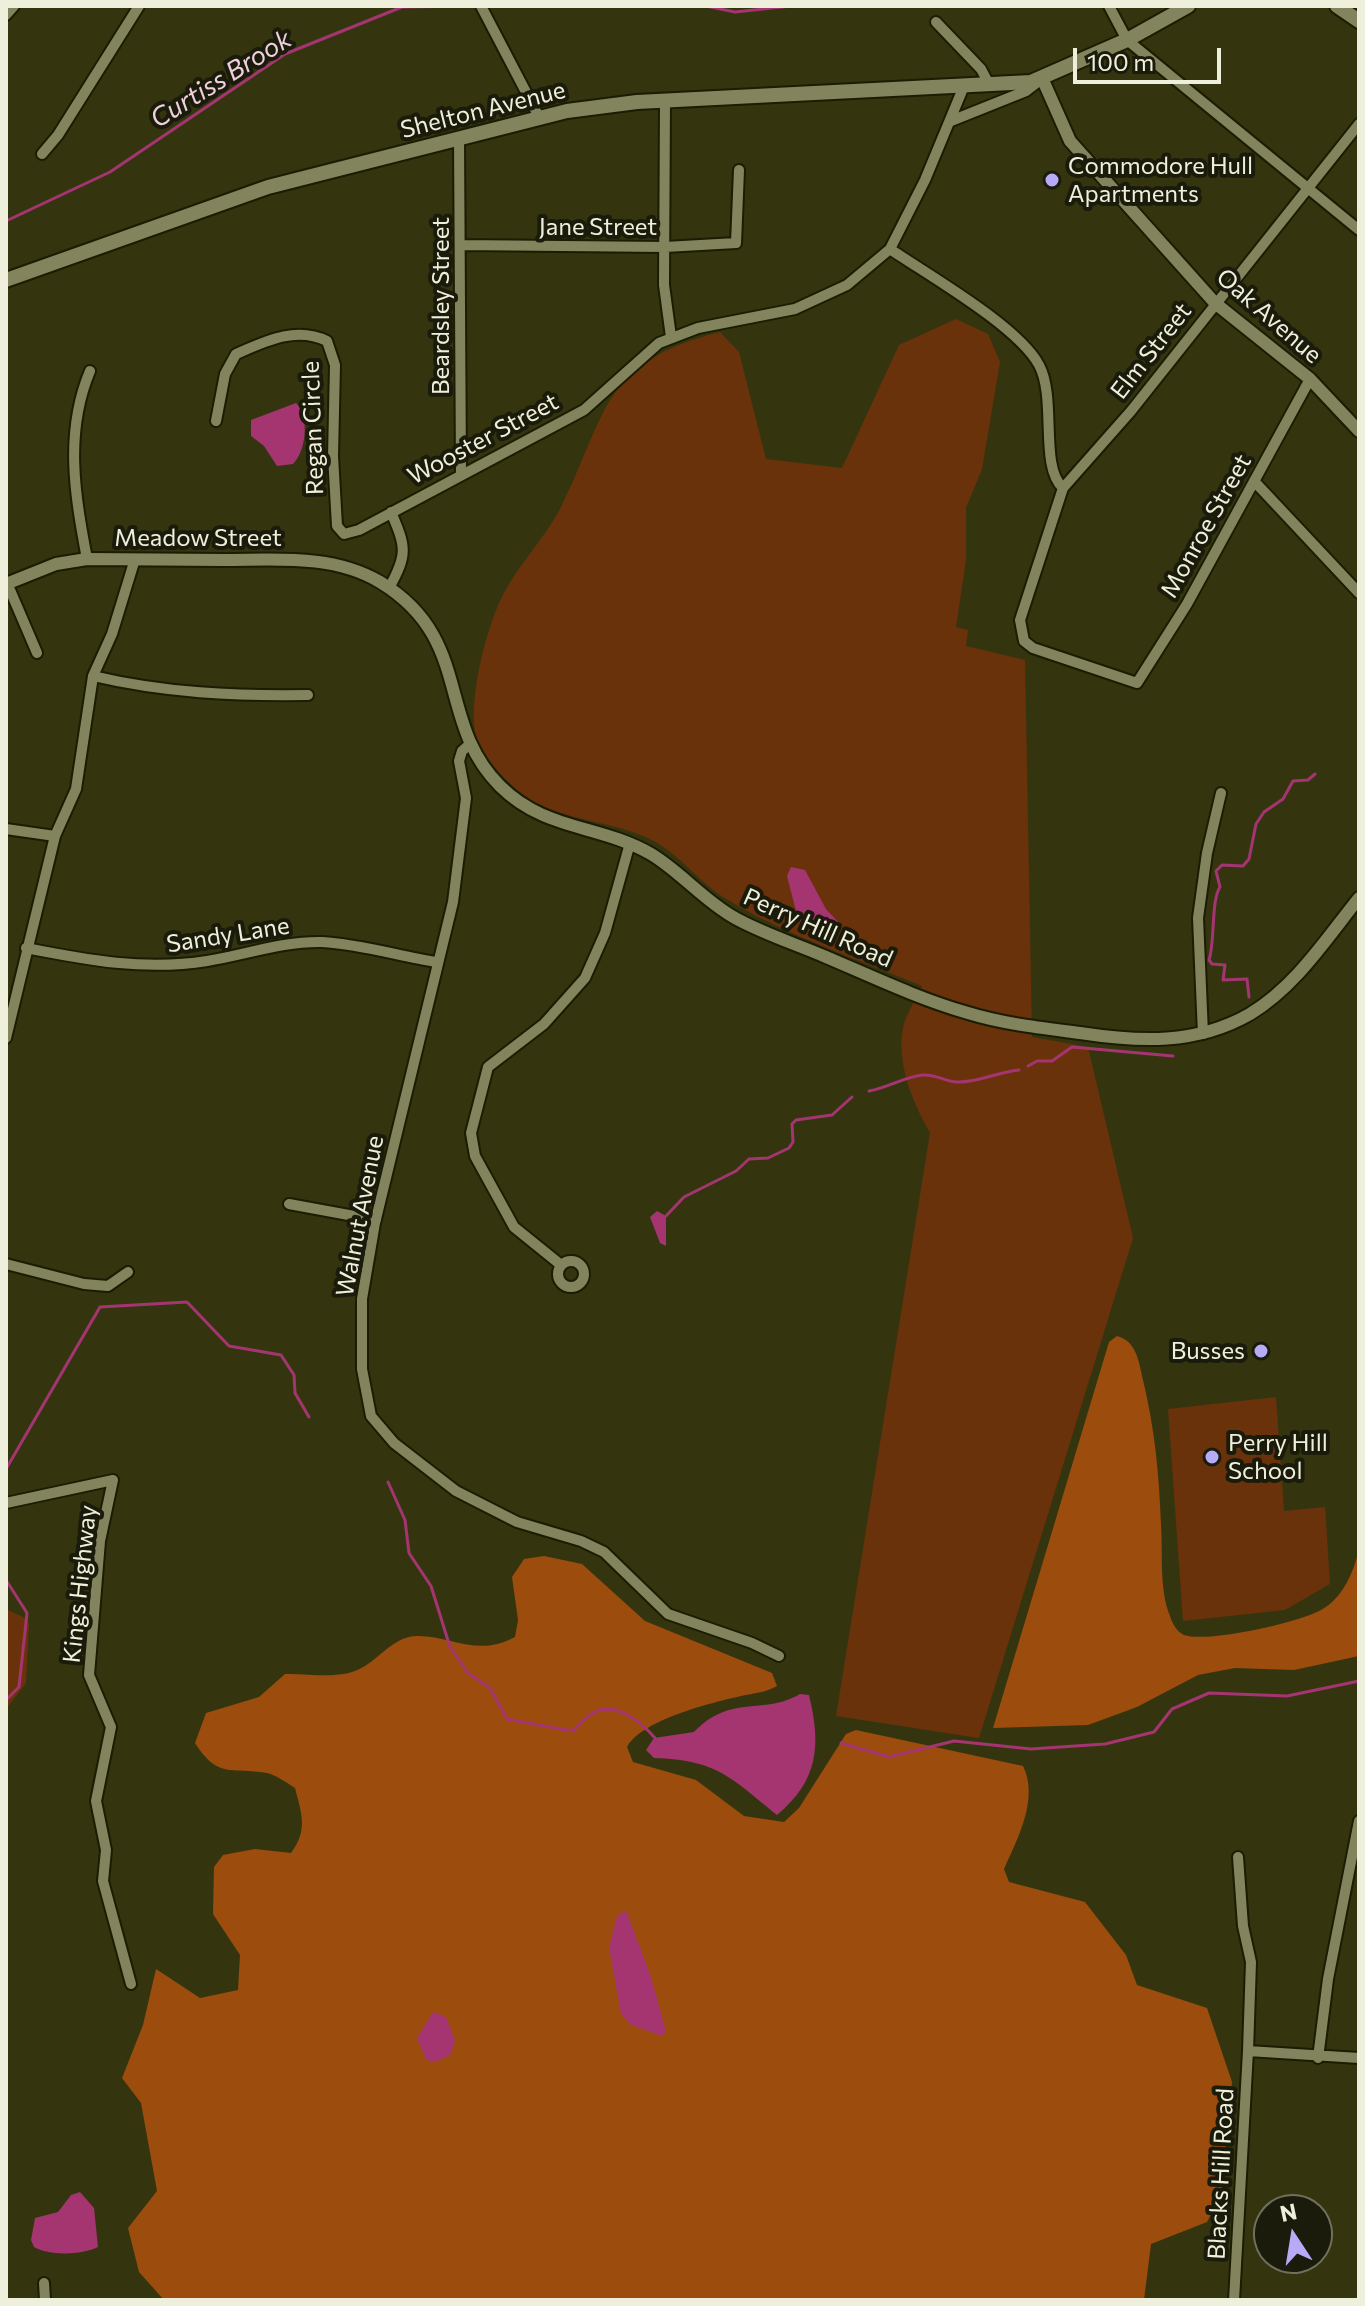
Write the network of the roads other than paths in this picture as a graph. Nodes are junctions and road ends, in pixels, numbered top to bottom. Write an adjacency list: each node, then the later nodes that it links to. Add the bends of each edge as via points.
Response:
1 (14, 6): 7 (street)
2 (139, 6): 19 (street)
3 (481, 6): 15 (street)
4 (1109, 6): 10 (street)
5 (1188, 6): 10 (main road)
6 (1337, 6): 8 (main road)
7 (6, 15)
8 (1359, 21)
9 (936, 22): 12 (street)
10 (1127, 40): 11 (main road); 21 (street)
11 (1042, 78): 12 (main road); 16 (street, via 1026,91); 27 (street, Oak Avenue, via 1070,141)
12 (989, 84): 13 (main road, Shelton Avenue)
13 (964, 86): 14 (main road, Shelton Avenue); 16 (street, Wooster Street)
14 (665, 101): 15 (main road, Shelton Avenue); 24 (street)
15 (539, 117): 18 (main road, Shelton Avenue)
16 (951, 121): 25 (street, Wooster Street)
17 (1359, 124): 21 (street, Elm Street)
18 (459, 137): 23 (street, Beardsley Street); 26 (main road, Shelton Avenue, via 252,192)
19 (42, 154)
20 (739, 170): 24 (street, Jane Street, via 736,243)
21 (1308, 188): 22 (street); 27 (street, Elm Street)
22 (1359, 230)
23 (460, 245): 24 (street, Jane Street); 33 (street, Beardsley Street)
24 (665, 247): 28 (street)
25 (890, 249): 28 (street, Wooster Street, via 823,299); 35 (street, via 997,322 1034,356 1048,387 1052,475)
26 (6, 280)
27 (1215, 303): 30 (street, Oak Avenue); 35 (street, Elm Street)
28 (671, 337): 33 (street, Wooster Street, via 584,410)
29 (90, 371): 38 (street, via 74,417 73,473)
30 (1310, 379): 32 (street, Oak Avenue); 34 (street, Monroe Street)
31 (216, 421): 37 (street, Regan Circle, via 225,374 236,354 295,334 327,341 335,365 337,526)
32 (1359, 431)
33 (461, 474): 36 (street, Wooster Street)
34 (1254, 481): 35 (street, Monroe Street, via 1142,678 1130,683 1033,648 1020,630); 42 (street)
35 (1063, 488)
36 (391, 512): 37 (street, Wooster Street); 41 (street, via 404,544 403,563)
37 (344, 534)
38 (87, 559): 39 (street, Meadow Street); 40 (street, Meadow Street, via 56,564)
39 (135, 559): 41 (street, Meadow Street, via 309,561 362,573); 44 (street)
40 (6, 583): 43 (street)
41 (389, 588): 46 (street, Perry Hill Road, via 437,638)
42 (1359, 593)
43 (37, 653)
44 (93, 676): 45 (street, via 198,694); 49 (street, via 76,789)
45 (308, 695)
46 (470, 744): 50 (street, Perry Hill Road, via 493,778 529,809 560,824); 53 (street, Walnut Avenue, via 460,757 466,798 463,831 453,902)
47 (1221, 793): 54 (street, via 1198,918)
48 (6, 829): 49 (street)
49 (55, 836): 52 (street)
50 (630, 843): 54 (street, Perry Hill Road, via 745,923 956,1010 1019,1025 1130,1040); 59 (street, via 605,933 585,978 544,1024 488,1067 471,1133 475,1156 514,1227)
51 (1359, 898): 54 (street, Perry Hill Road, via 1282,990 1250,1014)
52 (26, 948): 53 (street, Sandy Lane, via 112,964 156,966 322,942); 55 (street)
53 (436, 962): 57 (street, Walnut Avenue)
54 (1203, 1034)
55 (6, 1038)
56 (289, 1204): 57 (street)
57 (376, 1220): 62 (street, Walnut Avenue, via 362,1299 362,1369 371,1416 380,1428 456,1491 517,1522 604,1552 668,1614)
58 (6, 1264): 60 (street, via 108,1286)
59 (561, 1265)
60 (128, 1272)
61 (6, 1503): 65 (street, Kings Highway, via 113,1480 100,1541 89,1675 111,1727 96,1801 106,1850 103,1881)
62 (779, 1656)
63 (1359, 1821): 67 (street)
64 (1238, 1857): 66 (street, Blacks Hill Road, via 1251,1962)
65 (131, 1984)
66 (1248, 2051): 67 (street); 71 (street, Blacks Hill Road)
67 (1318, 2058): 68 (street)
68 (1359, 2058)
69 (44, 2283): 70 (street)
70 (45, 2300)
71 (1234, 2300)

